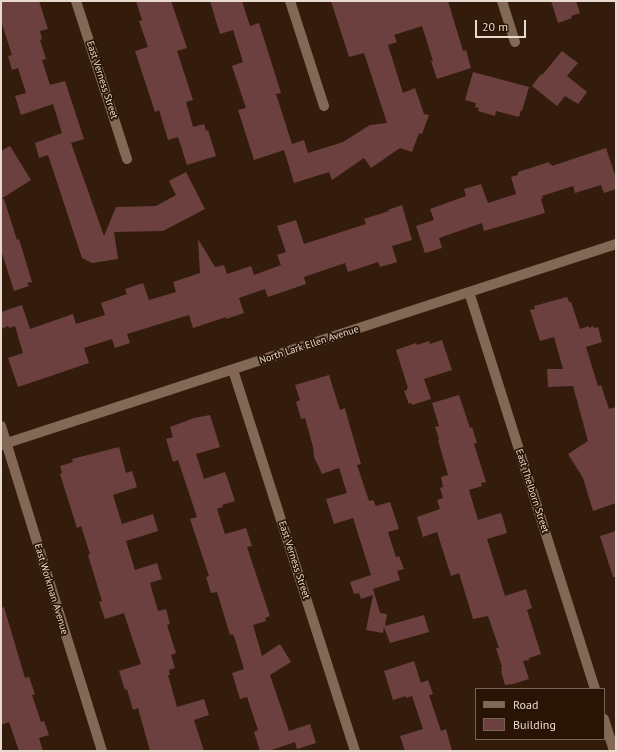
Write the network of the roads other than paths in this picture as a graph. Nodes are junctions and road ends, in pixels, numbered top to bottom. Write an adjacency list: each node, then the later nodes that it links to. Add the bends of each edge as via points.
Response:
1 (76, 1): 6 (street, East Verness Street)
2 (290, 1): 5 (street)
3 (502, 1): 4 (street)
4 (515, 42)
5 (324, 106)
6 (127, 160)
7 (616, 244): 8 (street, North Lark Ellen Avenue)
8 (469, 292): 9 (street, North Lark Ellen Avenue); 12 (street, East Thelborn Street)
9 (233, 370): 11 (street, North Lark Ellen Avenue); 15 (street, East Verness Street)
10 (1, 426): 11 (street, East Workman Avenue)
11 (4, 445): 14 (street, East Workman Avenue)
12 (595, 688)
13 (605, 722): 16 (street)
14 (102, 751)
15 (355, 751)
16 (614, 751)

